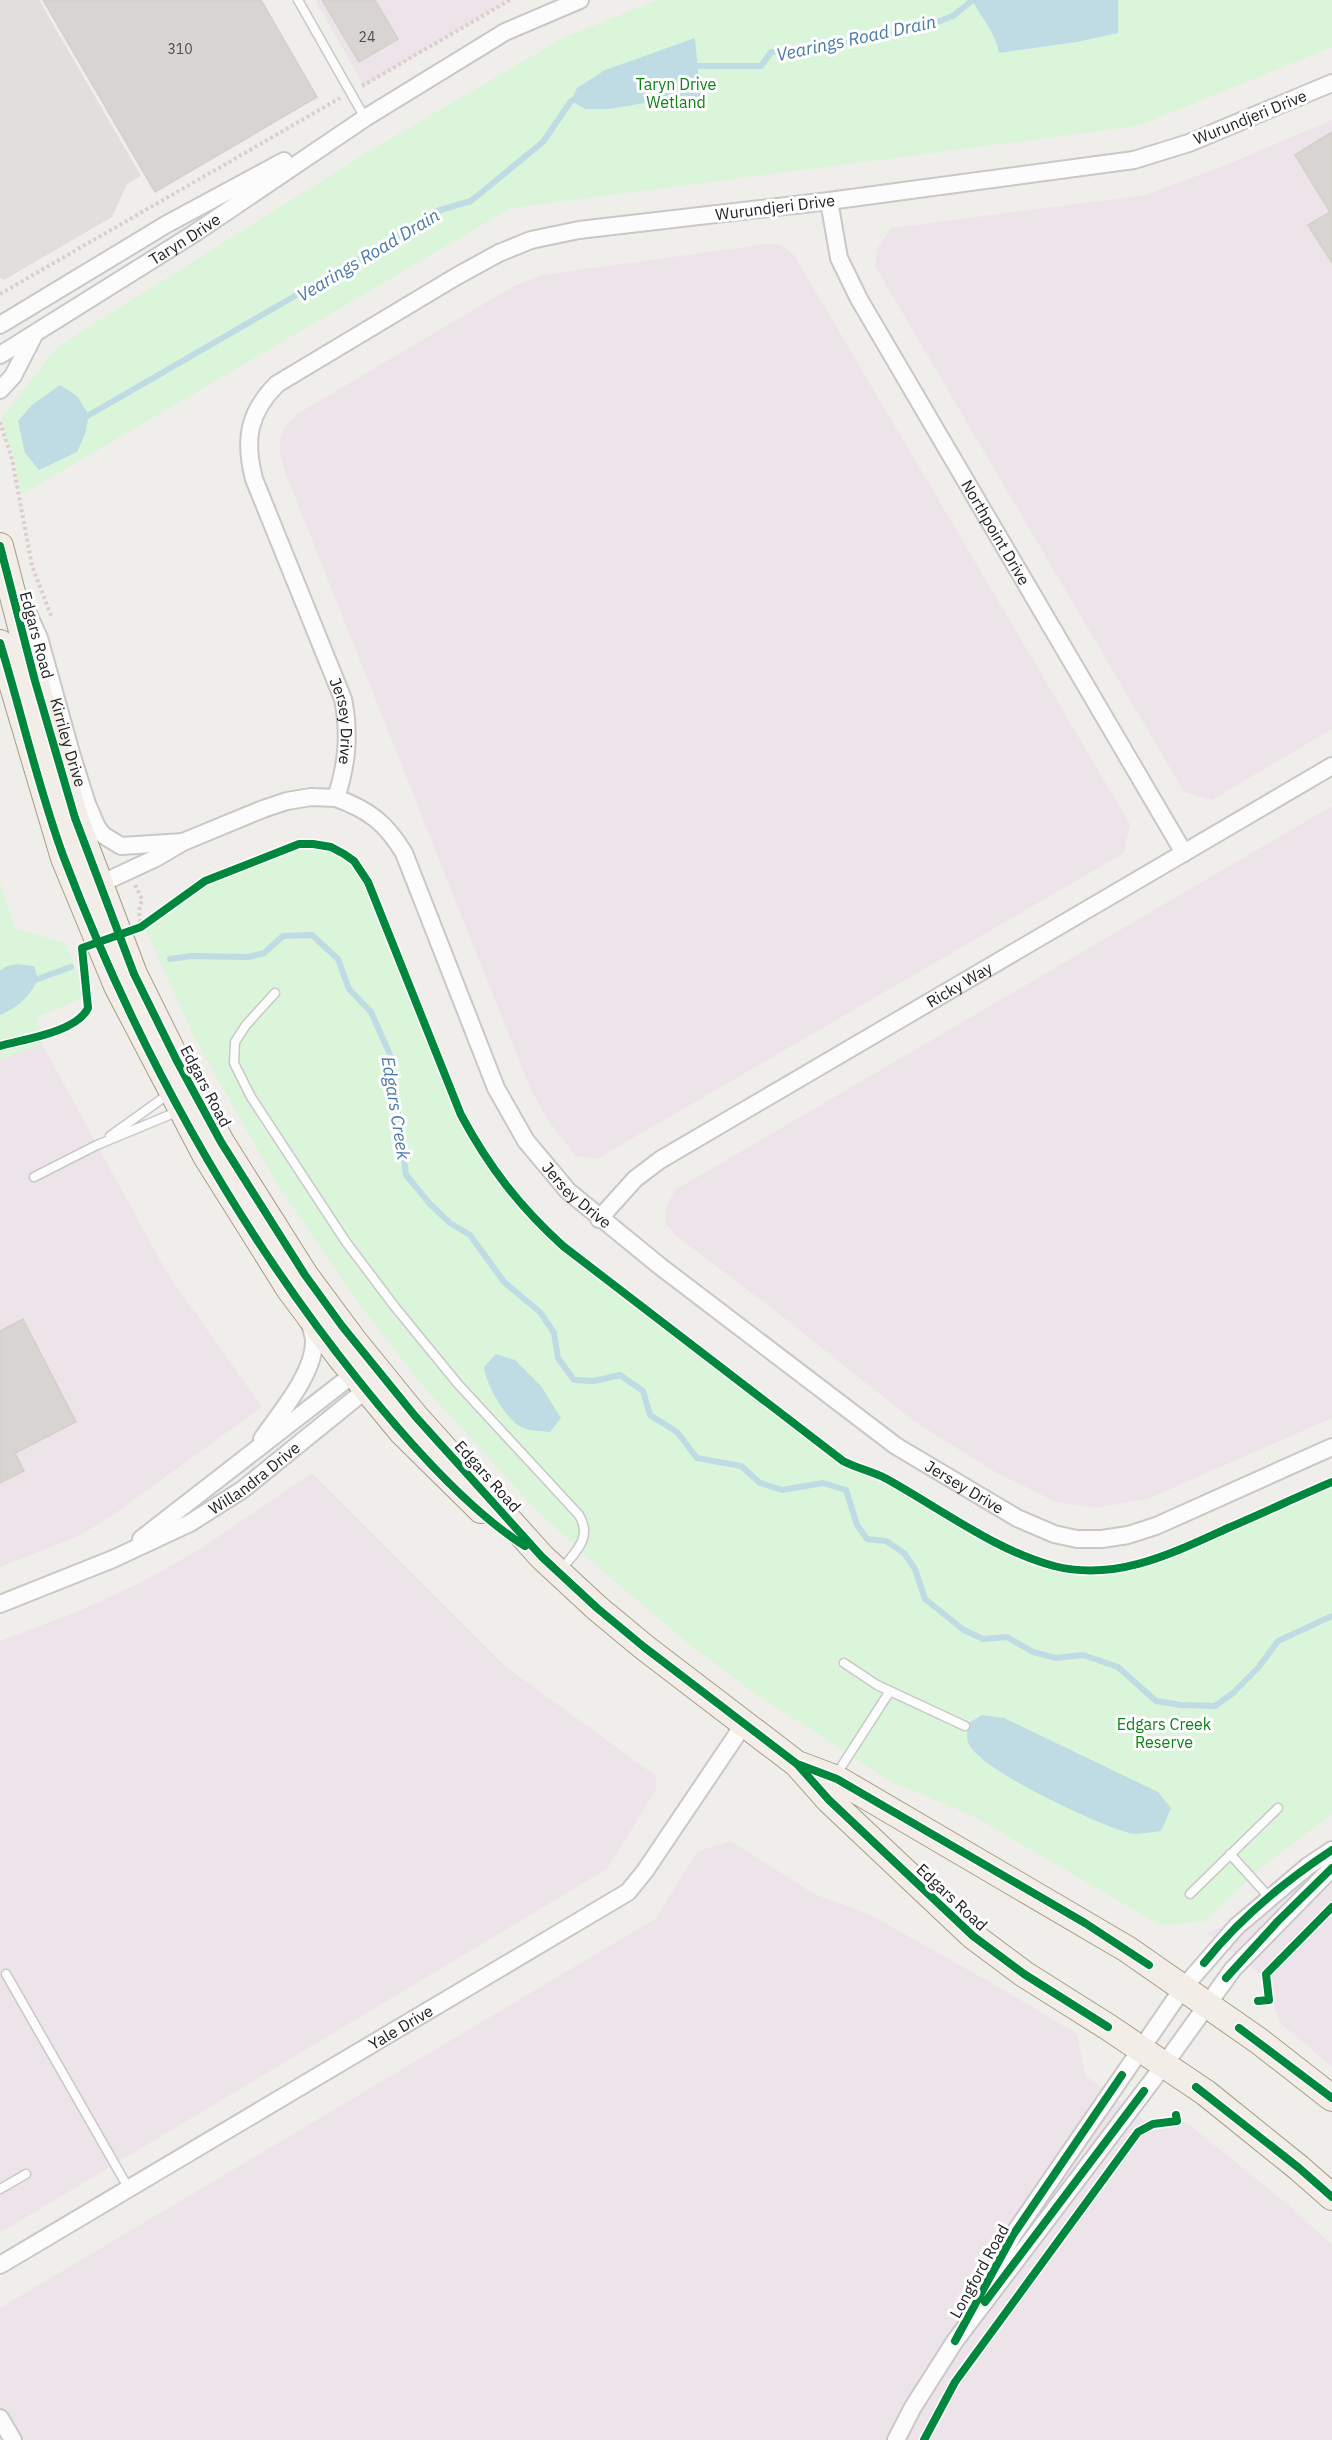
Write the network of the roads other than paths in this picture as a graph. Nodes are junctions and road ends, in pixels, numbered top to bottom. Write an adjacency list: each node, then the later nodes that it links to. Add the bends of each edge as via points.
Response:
1 (298, 0): 4 (lane)
2 (580, 0): 4 (street, Taryn Drive, via 505,32)
3 (1332, 83): 5 (street, Wurundjeri Drive, via 1189,143 1134,160)
4 (365, 118): 6 (street, Taryn Drive, via 167,224); 7 (street, Taryn Drive, via 195,233)
5 (829, 201): 10 (street, Wurundjeri Drive, via 579,230 531,240 499,252 277,384); 17 (street, Northpoint Drive, via 839,258 859,299)
6 (3, 321)
7 (34, 334): 8 (street, Taryn Drive); 9 (street, via 13,376)
8 (0, 355)
9 (0, 390)
10 (255, 413): 15 (street, Jersey Drive, via 248,458 254,479 343,699 348,744)
11 (0, 546): 12 (main road, Edgars Road)
12 (6, 571): 16 (street, Kirriley Drive, via 39,638 74,763 97,827 121,846); 19 (main road, Edgars Road, via 74,813)
13 (0, 643): 18 (main road, Edgars Road)
14 (1332, 766): 17 (street, Ricky Way)
15 (336, 798): 16 (street, Kirriley Drive, via 287,801); 24 (street, Jersey Drive, via 377,819 404,853 510,1116 549,1171)
16 (183, 842): 19 (street, Kirriley Drive)
17 (1184, 853): 24 (street, Ricky Way, via 660,1160 635,1179)
18 (74, 882): 19 (street, Kirriley Drive); 21 (main road, Edgars Road, via 117,986)
19 (100, 884): 21 (main road, Edgars Road)
20 (275, 993): 30 (lane, via 235,1042 234,1063 251,1097 346,1242 395,1307 458,1384 582,1521 585,1534 578,1549)
21 (185, 1096): 22 (lane); 22 (lane); 25 (main road, Edgars Road, via 239,1212); 26 (main road, Edgars Road, via 227,1152)
22 (97, 1145): 23 (lane)
23 (34, 1177)
24 (600, 1219): 27 (street, Jersey Drive, via 896,1446 1017,1518 1054,1534 1102,1539 1138,1532)
25 (308, 1314): 26 (main road, Edgars Road); 28 (street, via 314,1339 305,1372)
26 (368, 1375): 28 (street, Willandra Drive); 29 (street, Willandra Drive, via 242,1490 190,1523); 30 (main road, Edgars Road, via 415,1416)
27 (1332, 1447)
28 (253, 1452): 29 (street, Willandra Drive)
29 (114, 1559): 31 (street, Willandra Drive)
30 (551, 1564): 34 (main road, Edgars Road, via 644,1647)
31 (0, 1604)
32 (844, 1664): 33 (lane)
33 (890, 1691): 35 (lane); 37 (lane)
34 (744, 1724): 36 (main road, Edgars Road); 52 (street, Yale Drive, via 628,1892)
35 (965, 1726)
36 (797, 1764): 37 (main road, Edgars Road); 47 (main road, Edgars Road, via 828,1800 973,1936 1024,1974)
37 (835, 1778): 45 (main road, Edgars Road, via 1085,1923)
38 (1278, 1808): 40 (lane)
39 (1332, 1850): 43 (street, Longford Road)
40 (1230, 1854): 42 (lane); 43 (lane)
41 (1332, 1868): 46 (street, Longford Road, via 1233,1969)
42 (1190, 1894)
43 (1269, 1897): 45 (street, Longford Road, via 1237,1926)
44 (6, 1974): 52 (lane)
45 (1183, 1988): 46 (main road, Edgars Road); 47 (street, Longford Road)
46 (1207, 2006): 48 (street, Longford Road); 49 (main road, Edgars Road)
47 (1141, 2049): 48 (main road, Edgars Road); 55 (street, Longford Road, via 1013,2235)
48 (1164, 2065): 53 (main road, Edgars Road, via 1206,2093); 55 (street, Longford Road)
49 (1332, 2098)
50 (26, 2174): 51 (lane)
51 (0, 2189)
52 (129, 2189): 54 (street, Yale Drive)
53 (1332, 2197)
54 (0, 2265)
55 (955, 2342): 58 (street, Longford Road)
56 (0, 2418): 57 (street)
57 (13, 2440)
58 (896, 2440)

